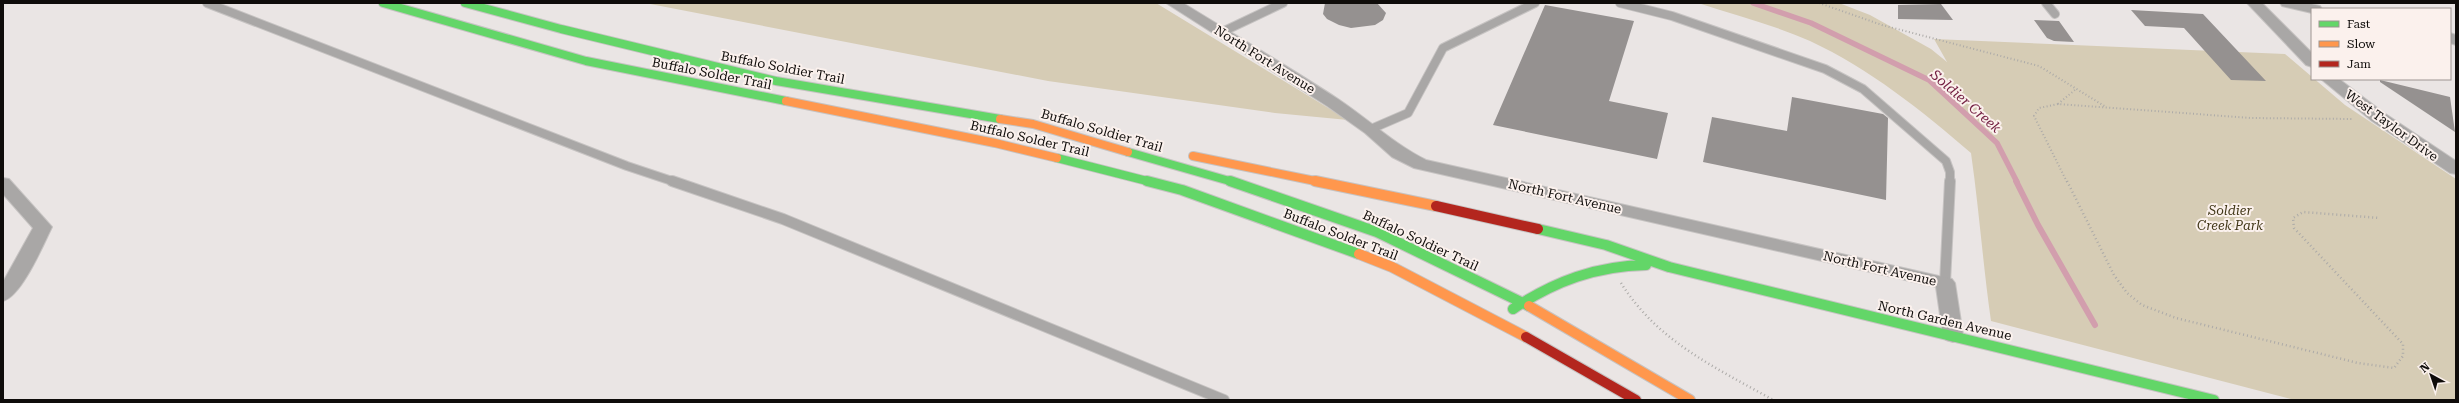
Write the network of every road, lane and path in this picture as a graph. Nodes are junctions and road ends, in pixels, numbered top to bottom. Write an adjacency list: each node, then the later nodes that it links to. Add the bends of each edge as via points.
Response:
1 (207, 3): 35 (lane, via 627,166 783,218)
2 (383, 3): 33 (main road, Buffalo Solder Trail, via 586,61 995,143 1182,190 1284,225 1392,267)
3 (465, 3): 21 (main road, Buffalo Soldier Trail, via 776,81)
4 (1173, 3): 14 (street, North Fort Avenue)
5 (1282, 3): 14 (lane)
6 (1535, 3): 22 (lane, via 1443,48 1408,113)
7 (1620, 3): 30 (lane, via 1672,16 1825,68 1862,89 1946,161 1950,172)
8 (1819, 3): 17 (path, via 1882,25 2039,66 2061,76)
9 (2046, 3): 13 (lane)
10 (2254, 3): 15 (street)
11 (2287, 3): 12 (street)
12 (2311, 8)
13 (2055, 14)
14 (1222, 32): 22 (street, North Fort Avenue)
15 (2311, 61)
16 (2330, 80): 20 (street, West Taylor Drive)
17 (2076, 89): 18 (path); 19 (path)
18 (2058, 104): 19 (path); 27 (path, via 2039,108 2034,116 2114,275 2127,293 2142,304 2176,318 2358,363 2394,368 2403,356 2403,344 2294,228 2293,218 2303,212)
19 (2107, 107): 20 (path, via 2251,118 2343,120)
20 (2378, 117): 25 (street, West Taylor Drive)
21 (1032, 124): 23 (main road); 32 (main road, Buffalo Soldier Trail, via 1250,186 1378,232)
22 (1371, 129): 30 (street, North Fort Avenue, via 1398,153 1420,164)
23 (1149, 148)
24 (1180, 154): 29 (main road, via 1429,204 1606,245)
25 (2456, 169)
26 (3, 183): 31 (street, via 43,227 12,284)
27 (2380, 218)
28 (1615, 265): 29 (main road); 32 (main road, via 1597,267 1567,276); 38 (path, via 1622,284 1639,312 1672,341)
29 (1669, 267): 34 (main road, North Garden Avenue)
30 (1945, 283): 34 (street, North Fort Avenue)
31 (3, 294)
32 (1523, 302): 33 (main road); 37 (main road, Buffalo Soldier Trail)
33 (1498, 321): 36 (main road, Buffalo Solder Trail)
34 (1953, 336): 39 (main road, North Garden Avenue)
35 (1224, 400)
36 (1636, 400)
37 (1690, 400)
38 (1773, 400)
39 (2214, 400)

